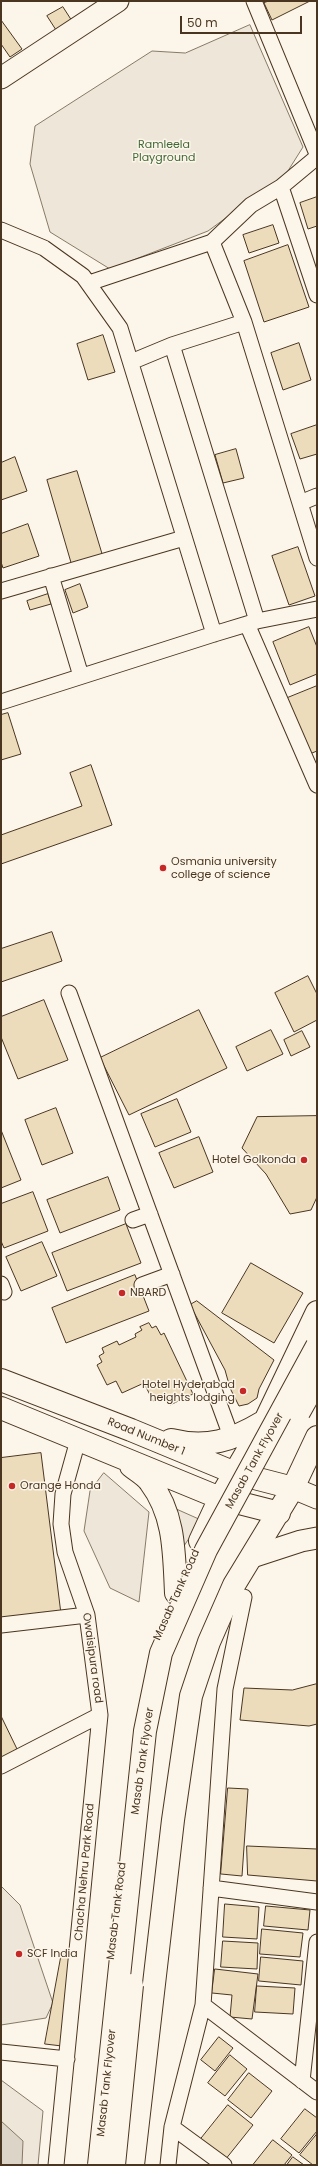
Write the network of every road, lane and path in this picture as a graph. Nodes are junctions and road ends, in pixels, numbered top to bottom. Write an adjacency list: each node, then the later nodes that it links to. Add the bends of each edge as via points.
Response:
1 (118, 1): 3 (street)
2 (254, 1): 4 (street)
3 (1, 78)
4 (317, 156): 5 (street)
5 (281, 186): 7 (street, via 251,205); 9 (street)
6 (1, 230): 8 (street, via 44,248)
7 (212, 242): 8 (street); 10 (street)
8 (90, 284): 12 (street, via 120,328)
9 (317, 295)
10 (244, 322): 11 (street); 14 (street)
11 (172, 345): 12 (street); 20 (street)
12 (131, 362): 15 (street)
13 (317, 496): 14 (street)
14 (300, 503): 16 (street)
15 (184, 538): 17 (street); 21 (street)
16 (317, 558)
17 (50, 576): 18 (street); 22 (street)
18 (1, 591)
19 (317, 609): 20 (street)
20 (252, 623): 21 (street); 24 (street)
21 (214, 634): 22 (street)
22 (81, 676): 23 (street)
23 (1, 702)
24 (317, 785)
25 (69, 993): 26 (street)
26 (150, 1214): 27 (street); 28 (street)
27 (133, 1220)
28 (172, 1274): 29 (street); 38 (street)
29 (142, 1285)
30 (315, 1322): 35 (main road, Masab Tank Road)
31 (317, 1346): 67 (main road, Masab Tank Flyover, bridge, via 206,1550 162,1653 145,1731)
32 (1, 1380): 36 (main road, Road Number 1)
33 (317, 1380): 68 (main road, Masab Tank Flyover, bridge, via 221,1548 190,1616 174,1661 161,1710)
34 (1, 1408): 39 (main road)
35 (265, 1421): 38 (main road); 41 (main road, Masab Tank Road)
36 (131, 1430): 38 (main road, via 181,1443 209,1443); 41 (main road, Road Number 1)
37 (317, 1437): 42 (main road)
38 (232, 1439)
39 (78, 1440): 40 (main road); 50 (street, Owaisipura road, via 63,1494 61,1524 65,1552)
40 (120, 1457): 43 (main road); 48 (main road, via 150,1481 167,1510 174,1539)
41 (235, 1473): 42 (main road, Road Number 1); 43 (main road, Masab Tank Road)
42 (293, 1488): 44 (street); 45 (main road)
43 (220, 1498): 45 (main road); 48 (main road, Masab Tank Road)
44 (317, 1498)
45 (279, 1514): 47 (main road)
46 (317, 1538): 47 (street)
47 (252, 1557): 59 (main road, via 234,1585 212,1635 191,1696)
48 (176, 1593): 58 (main road, Masab Tank Road, via 156,1639 143,1696)
49 (244, 1597): 54 (street, via 225,1689)
50 (87, 1615): 51 (street); 52 (street, Owaisipura road)
51 (1, 1625)
52 (100, 1715): 53 (street); 61 (street, Chacha Nehru Park Road)
53 (1, 1766)
54 (211, 1888): 55 (street); 57 (street)
55 (317, 1902)
56 (317, 1942): 62 (street)
57 (204, 2005): 62 (street); 64 (street)
58 (105, 2018): 59 (main road); 66 (main road, Masab Tank Road)
59 (149, 2021): 69 (main road)
60 (1, 2052): 61 (street)
61 (67, 2059): 65 (street, Chacha Nehru Park Road)
62 (302, 2081): 63 (street)
63 (317, 2092)
64 (172, 2127): 70 (street); 71 (street)
65 (56, 2165)
66 (90, 2165)
67 (99, 2165)
68 (114, 2165)
69 (133, 2165)
70 (168, 2165)
71 (224, 2165)

